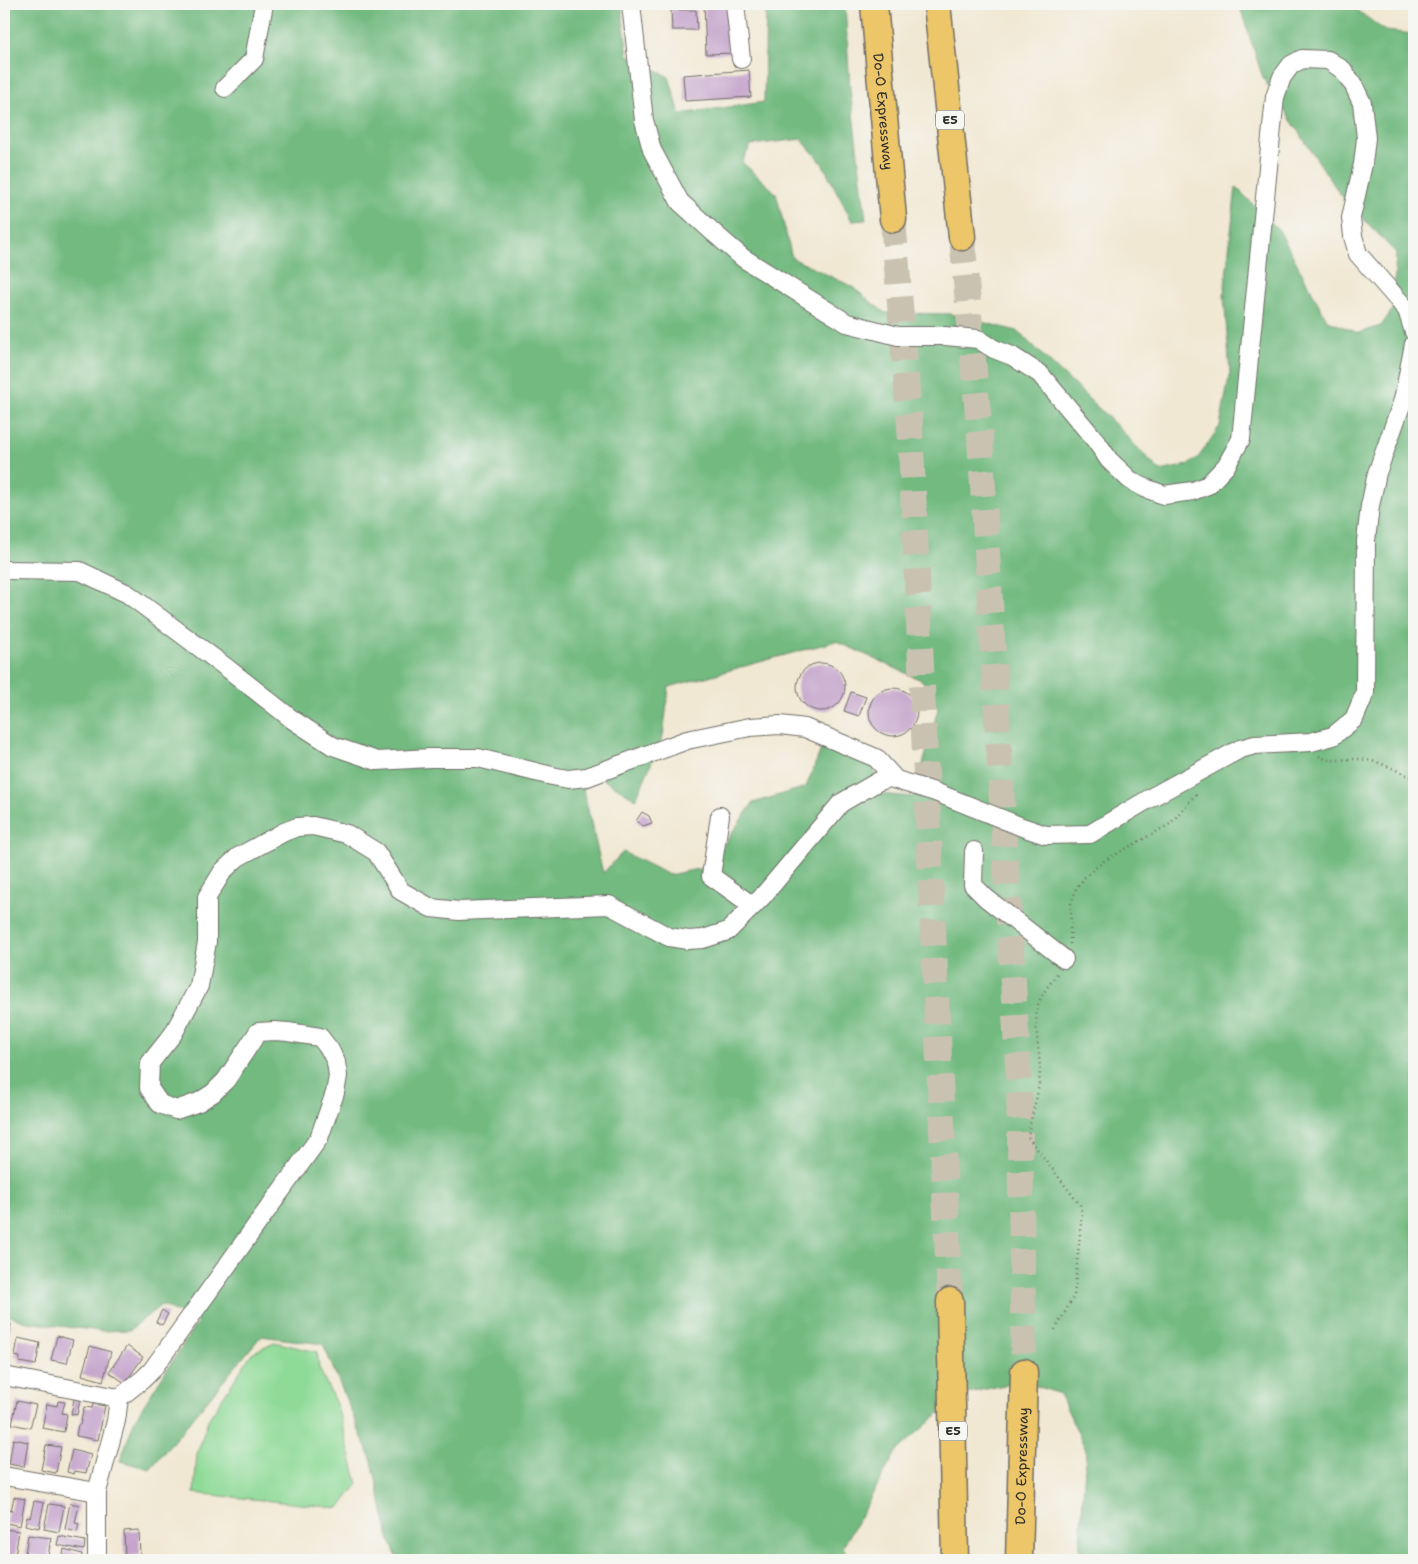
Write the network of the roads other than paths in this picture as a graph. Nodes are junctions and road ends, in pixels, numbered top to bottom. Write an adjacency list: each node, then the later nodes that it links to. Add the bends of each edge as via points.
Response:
1 (264, 4): 7 (street, via 254,59)
2 (631, 4): 10 (street, via 644,120 652,150 687,209 743,258 847,323 898,336 978,339 1012,356 1040,374 1110,460 1130,480 1145,488 1164,495 1194,491 1208,485 1226,466 1241,439 1275,97 1282,77 1291,65 1302,59 1328,60 1343,70 1362,103 1366,138 1351,218 1353,236 1358,254 1407,310)
3 (735, 4): 6 (street)
4 (874, 4): 8 (highway, Do-O Expressway)
5 (937, 4): 9 (highway, E5)
6 (741, 59)
7 (225, 88)
8 (893, 219)
9 (962, 237)
10 (1414, 332)
11 (1414, 344): 13 (street, via 1403,400 1377,473 1370,506 1366,541 1365,693 1354,719 1333,736 1311,742 1255,745 1240,749 1090,834 1046,835)
12 (4, 570): 13 (street, via 80,571 128,594 293,720 333,746 377,761 478,758 568,779 587,777 687,740 780,726 805,728 876,758)
13 (896, 780): 16 (street, via 879,781 841,803)
14 (720, 816): 16 (street, via 711,876)
15 (974, 851): 17 (street, via 973,885)
16 (753, 906): 21 (street, via 728,931 688,940 669,937 609,905 459,911 431,908 401,891 376,852 347,834 313,826 284,832 238,858 223,871 207,897 207,942 199,986 174,1034 150,1063 149,1088 160,1104 176,1110 199,1102 226,1080 258,1032 275,1031 320,1037 336,1062 335,1093 319,1138 152,1370)
17 (1064, 959)
18 (950, 1301): 25 (highway, E5)
19 (1024, 1372): 26 (highway, Do-O Expressway)
20 (4, 1376): 21 (street)
21 (120, 1398): 23 (street)
22 (4, 1476): 23 (street)
23 (97, 1492): 24 (street)
24 (97, 1560)
25 (955, 1560)
26 (1019, 1560)

